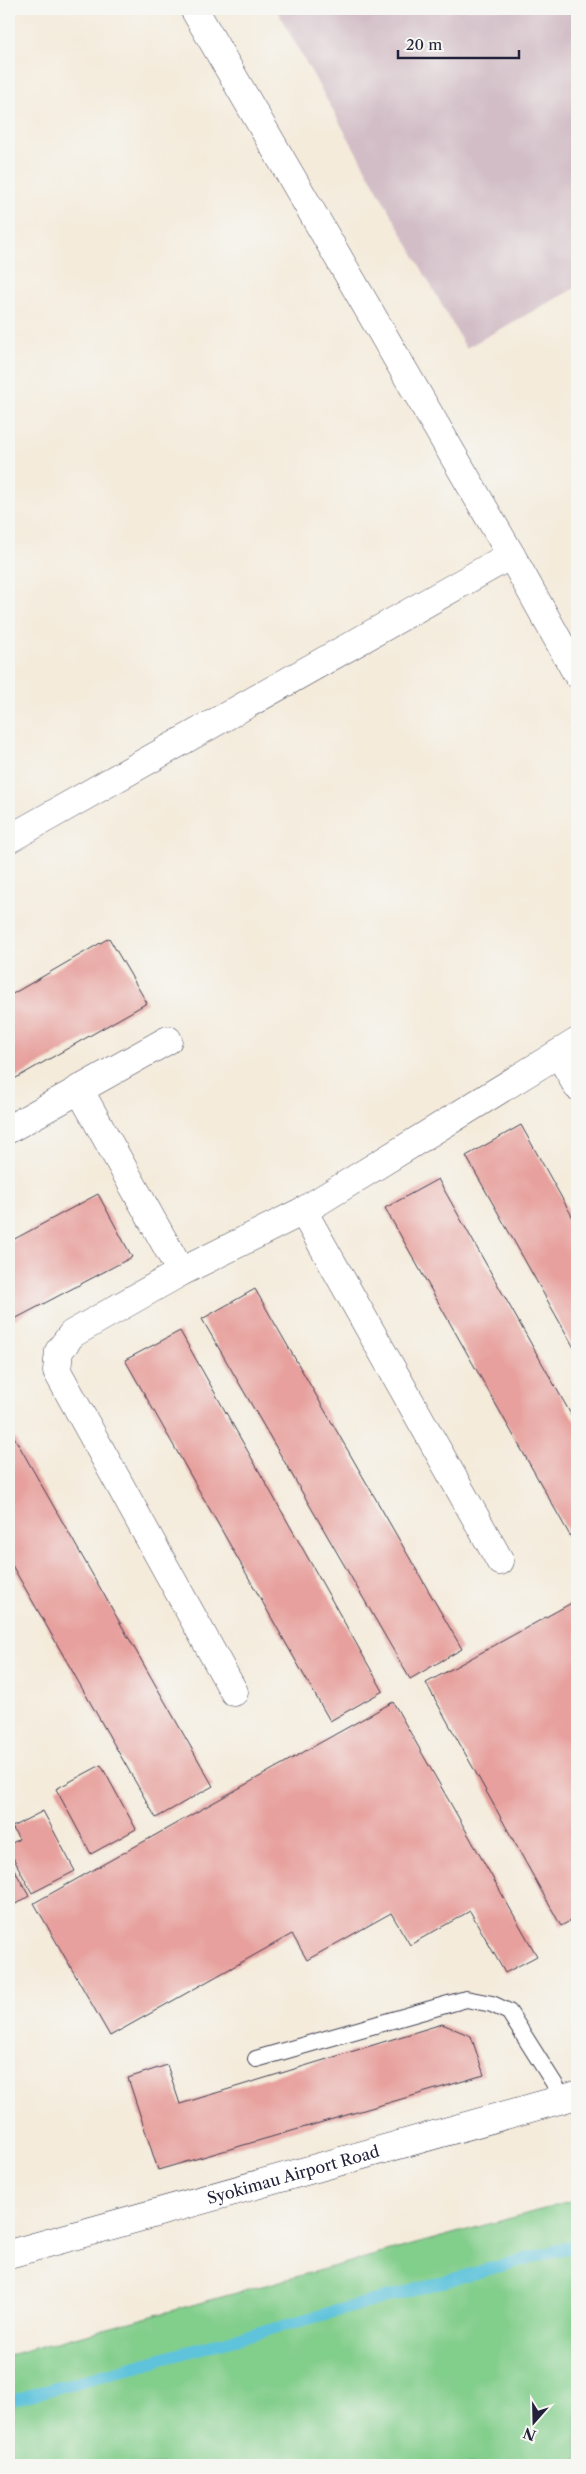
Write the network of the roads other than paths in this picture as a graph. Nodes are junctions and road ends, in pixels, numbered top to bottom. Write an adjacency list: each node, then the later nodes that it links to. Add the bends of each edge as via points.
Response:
1 (194, 9): 2 (street)
2 (511, 555): 3 (street); 4 (street)
3 (577, 674)
4 (9, 839)
5 (168, 1040): 8 (street)
6 (568, 1047): 7 (street); 10 (street)
7 (577, 1086)
8 (79, 1089): 9 (street); 11 (street)
9 (9, 1129)
10 (303, 1211): 11 (street); 12 (street)
11 (181, 1272): 13 (street, via 72,1334 60,1351 57,1371)
12 (500, 1561)
13 (234, 1692)
14 (256, 2059): 15 (lane, via 466,1999 492,2004 508,2012)
15 (571, 2097): 16 (street, Syokimau Airport Road)
16 (9, 2254)

